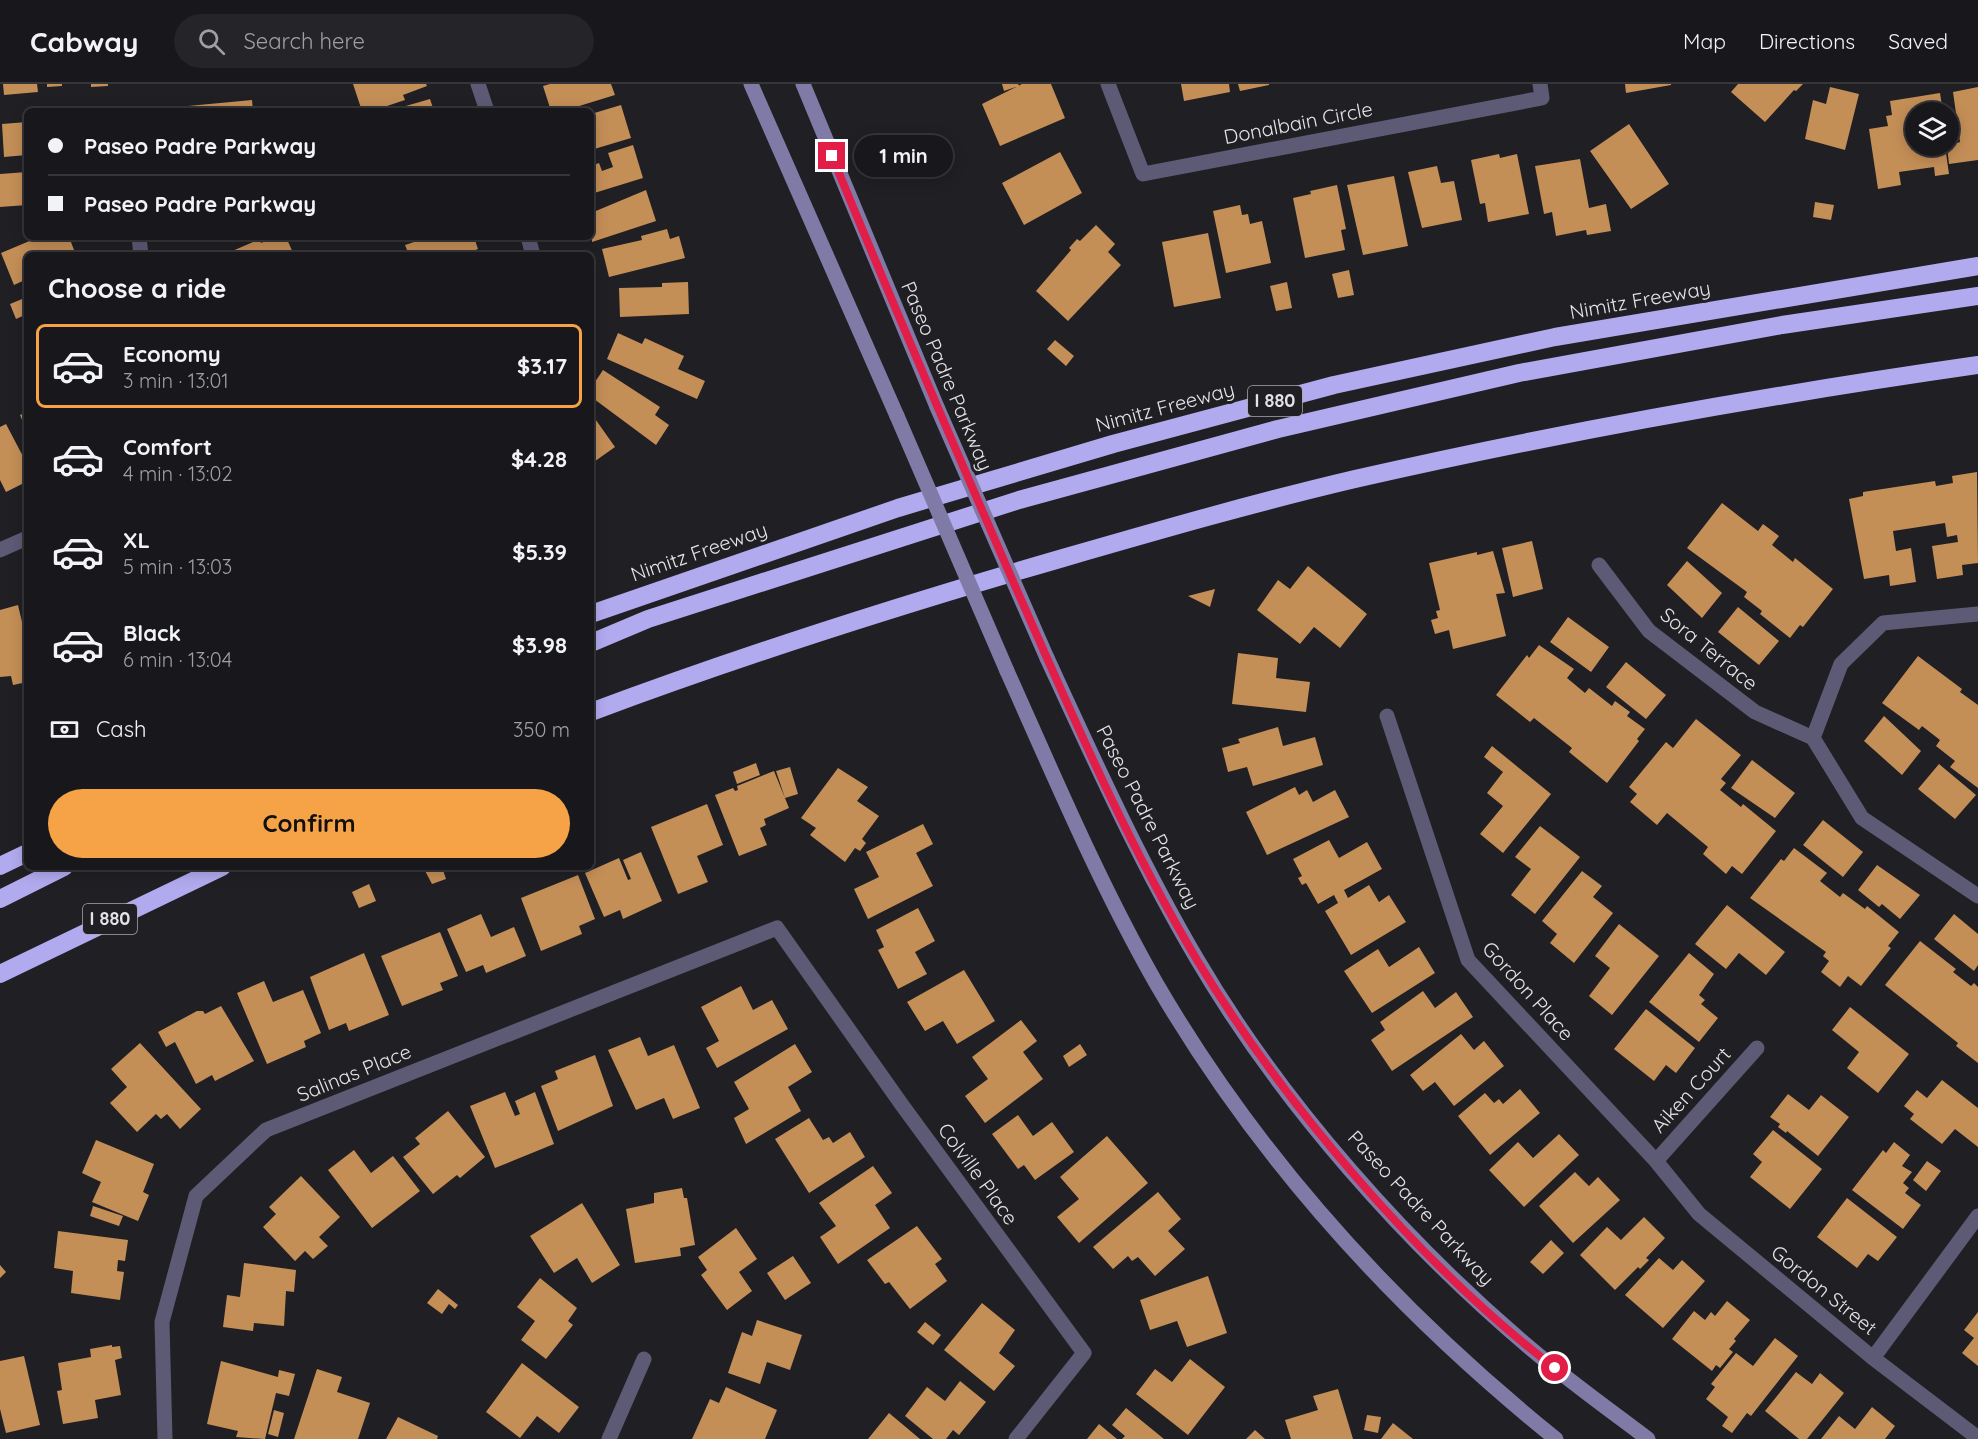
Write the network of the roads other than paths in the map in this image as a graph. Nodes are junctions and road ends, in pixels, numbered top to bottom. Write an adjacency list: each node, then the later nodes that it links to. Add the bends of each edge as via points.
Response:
1 (478, 84): 6 (street)
2 (751, 84): 36 (main road, bridge, via 1007,671 1104,883 1156,982 1231,1100 1319,1214 1405,1306 1502,1396)
3 (803, 84): 37 (main road, Paseo Padre Parkway, bridge, via 936,407 1047,658 1142,858 1198,960 1271,1070 1362,1182 1442,1268 1537,1354)
4 (1108, 84): 5 (street, Donalbain Circle, via 1143,174 1542,98)
5 (1540, 84)
6 (486, 108)
7 (1978, 266): 13 (highway, Nimitz Freeway / I 880, via 1555,337 1334,385 1113,444 898,508)
8 (1978, 296): 15 (highway, I 880, via 1782,325 1519,373 1278,429 1019,500 648,619)
9 (1978, 365): 16 (highway, via 1567,434 1353,480 933,596 731,660)
10 (24, 539): 11 (street)
11 (0, 550)
12 (1599, 566): 18 (street, Sora Terrace, via 1649,631 1755,712)
13 (594, 613)
14 (1978, 614): 18 (street, via 1883,623 1840,664)
15 (594, 642)
16 (594, 711)
17 (1387, 716): 28 (street, Gordon Place, via 1467,960)
18 (1813, 738): 23 (street, via 1862,818)
19 (24, 854): 20 (highway)
20 (0, 866)
21 (58, 870): 24 (highway)
22 (216, 870): 26 (highway, I 880)
23 (1978, 896)
24 (0, 899)
25 (777, 928): 33 (street, Salinas Place, via 266,1130 196,1196 162,1322); 35 (street, Colville Place, via 1084,1353)
26 (0, 974)
27 (1757, 1048): 28 (street, Aiken Court)
28 (1656, 1161): 30 (street, Gordon Street, via 1699,1215)
29 (1978, 1216): 30 (street)
30 (1873, 1358): 32 (street, Gordon Street)
31 (644, 1359): 34 (street)
32 (1978, 1438)
33 (165, 1439)
34 (609, 1439)
35 (1016, 1439)
36 (1556, 1439)
37 (1648, 1439)

